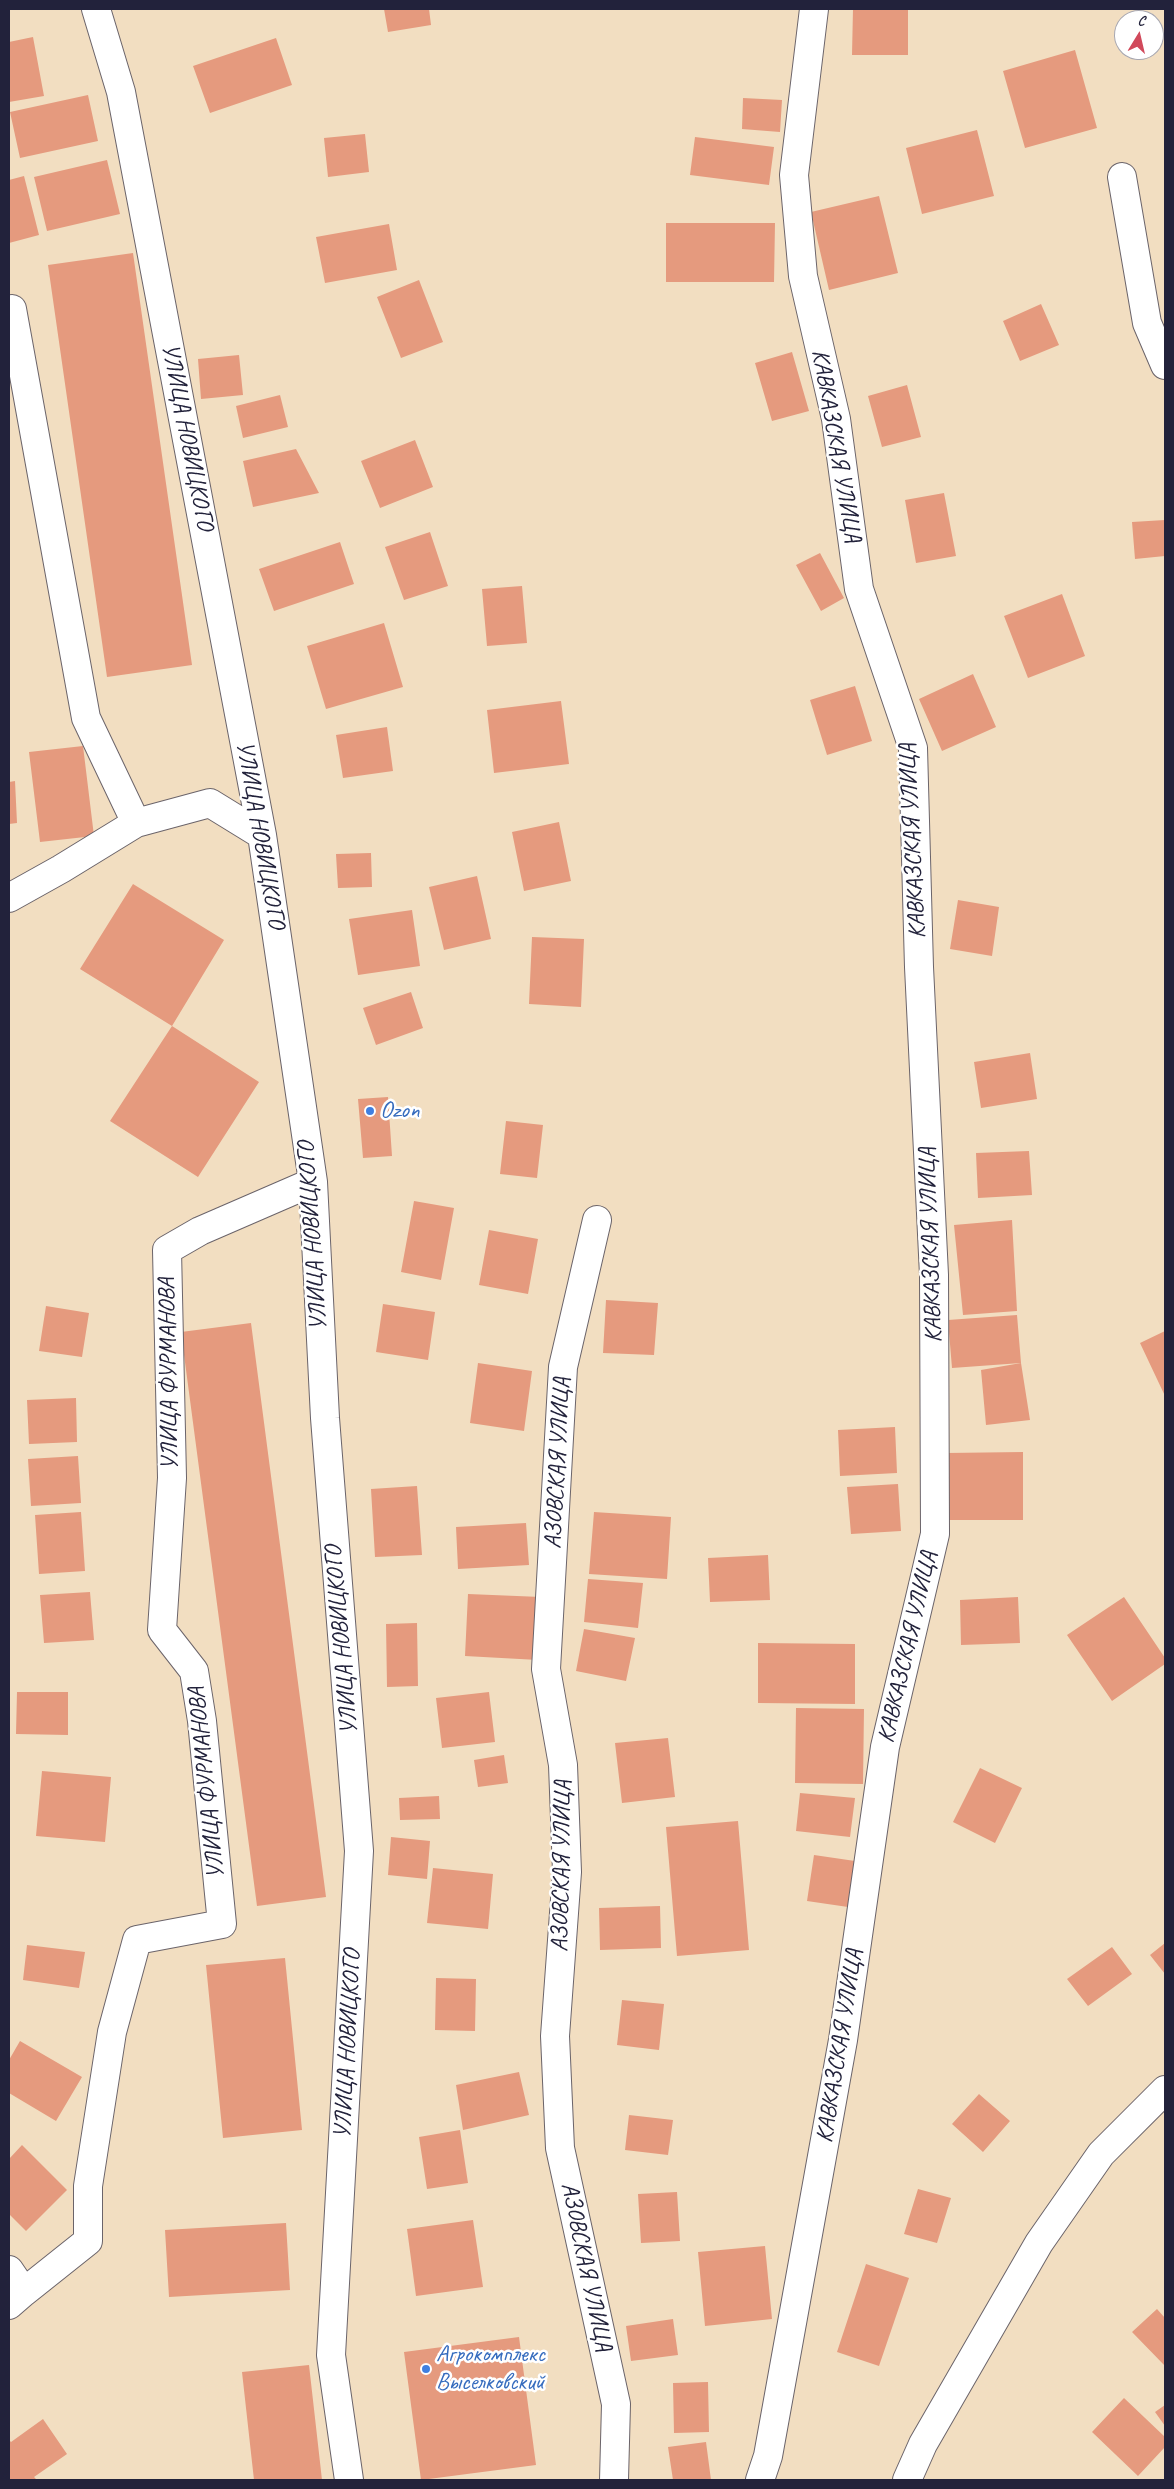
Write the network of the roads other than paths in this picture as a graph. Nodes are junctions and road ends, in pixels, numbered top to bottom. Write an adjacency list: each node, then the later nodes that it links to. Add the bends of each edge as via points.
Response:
1 (96, 9): 7 (street, УЛИЦА НОВИЦКОГО, via 121,92)
2 (814, 9): 16 (street, КАВКАЗСКАЯ УЛИЦА, via 794,175 803,276 836,419 860,589 913,748 919,967 934,1274 935,1534 884,1748 843,2040 768,2456)
3 (1122, 177): 5 (street, via 1146,323)
4 (12, 309): 6 (street, via 86,718)
5 (1165, 366)
6 (136, 823): 7 (street, via 210,804); 8 (street)
7 (262, 834): 9 (street, УЛИЦА НОВИЦКОГО)
8 (9, 898)
9 (313, 1182): 13 (street, УЛИЦА ФУРМАНОВА, via 200,1231 167,1250 172,1478 162,1630 194,1671 222,1924 138,1940 112,2032 88,2186 88,2241); 14 (street, УЛИЦА НОВИЦКОГО, via 325,1418 359,1851 331,2356)
10 (596, 1220): 15 (street, АЗОВСКАЯ УЛИЦА, via 563,1367 546,1669 564,1766 567,1872 555,2036 560,2148 616,2404)
11 (1165, 2090): 17 (street, via 1101,2154 1039,2243 923,2444)
12 (9, 2270): 13 (street)
13 (17, 2299)
14 (349, 2480)
15 (614, 2480)
16 (760, 2480)
17 (907, 2480)

